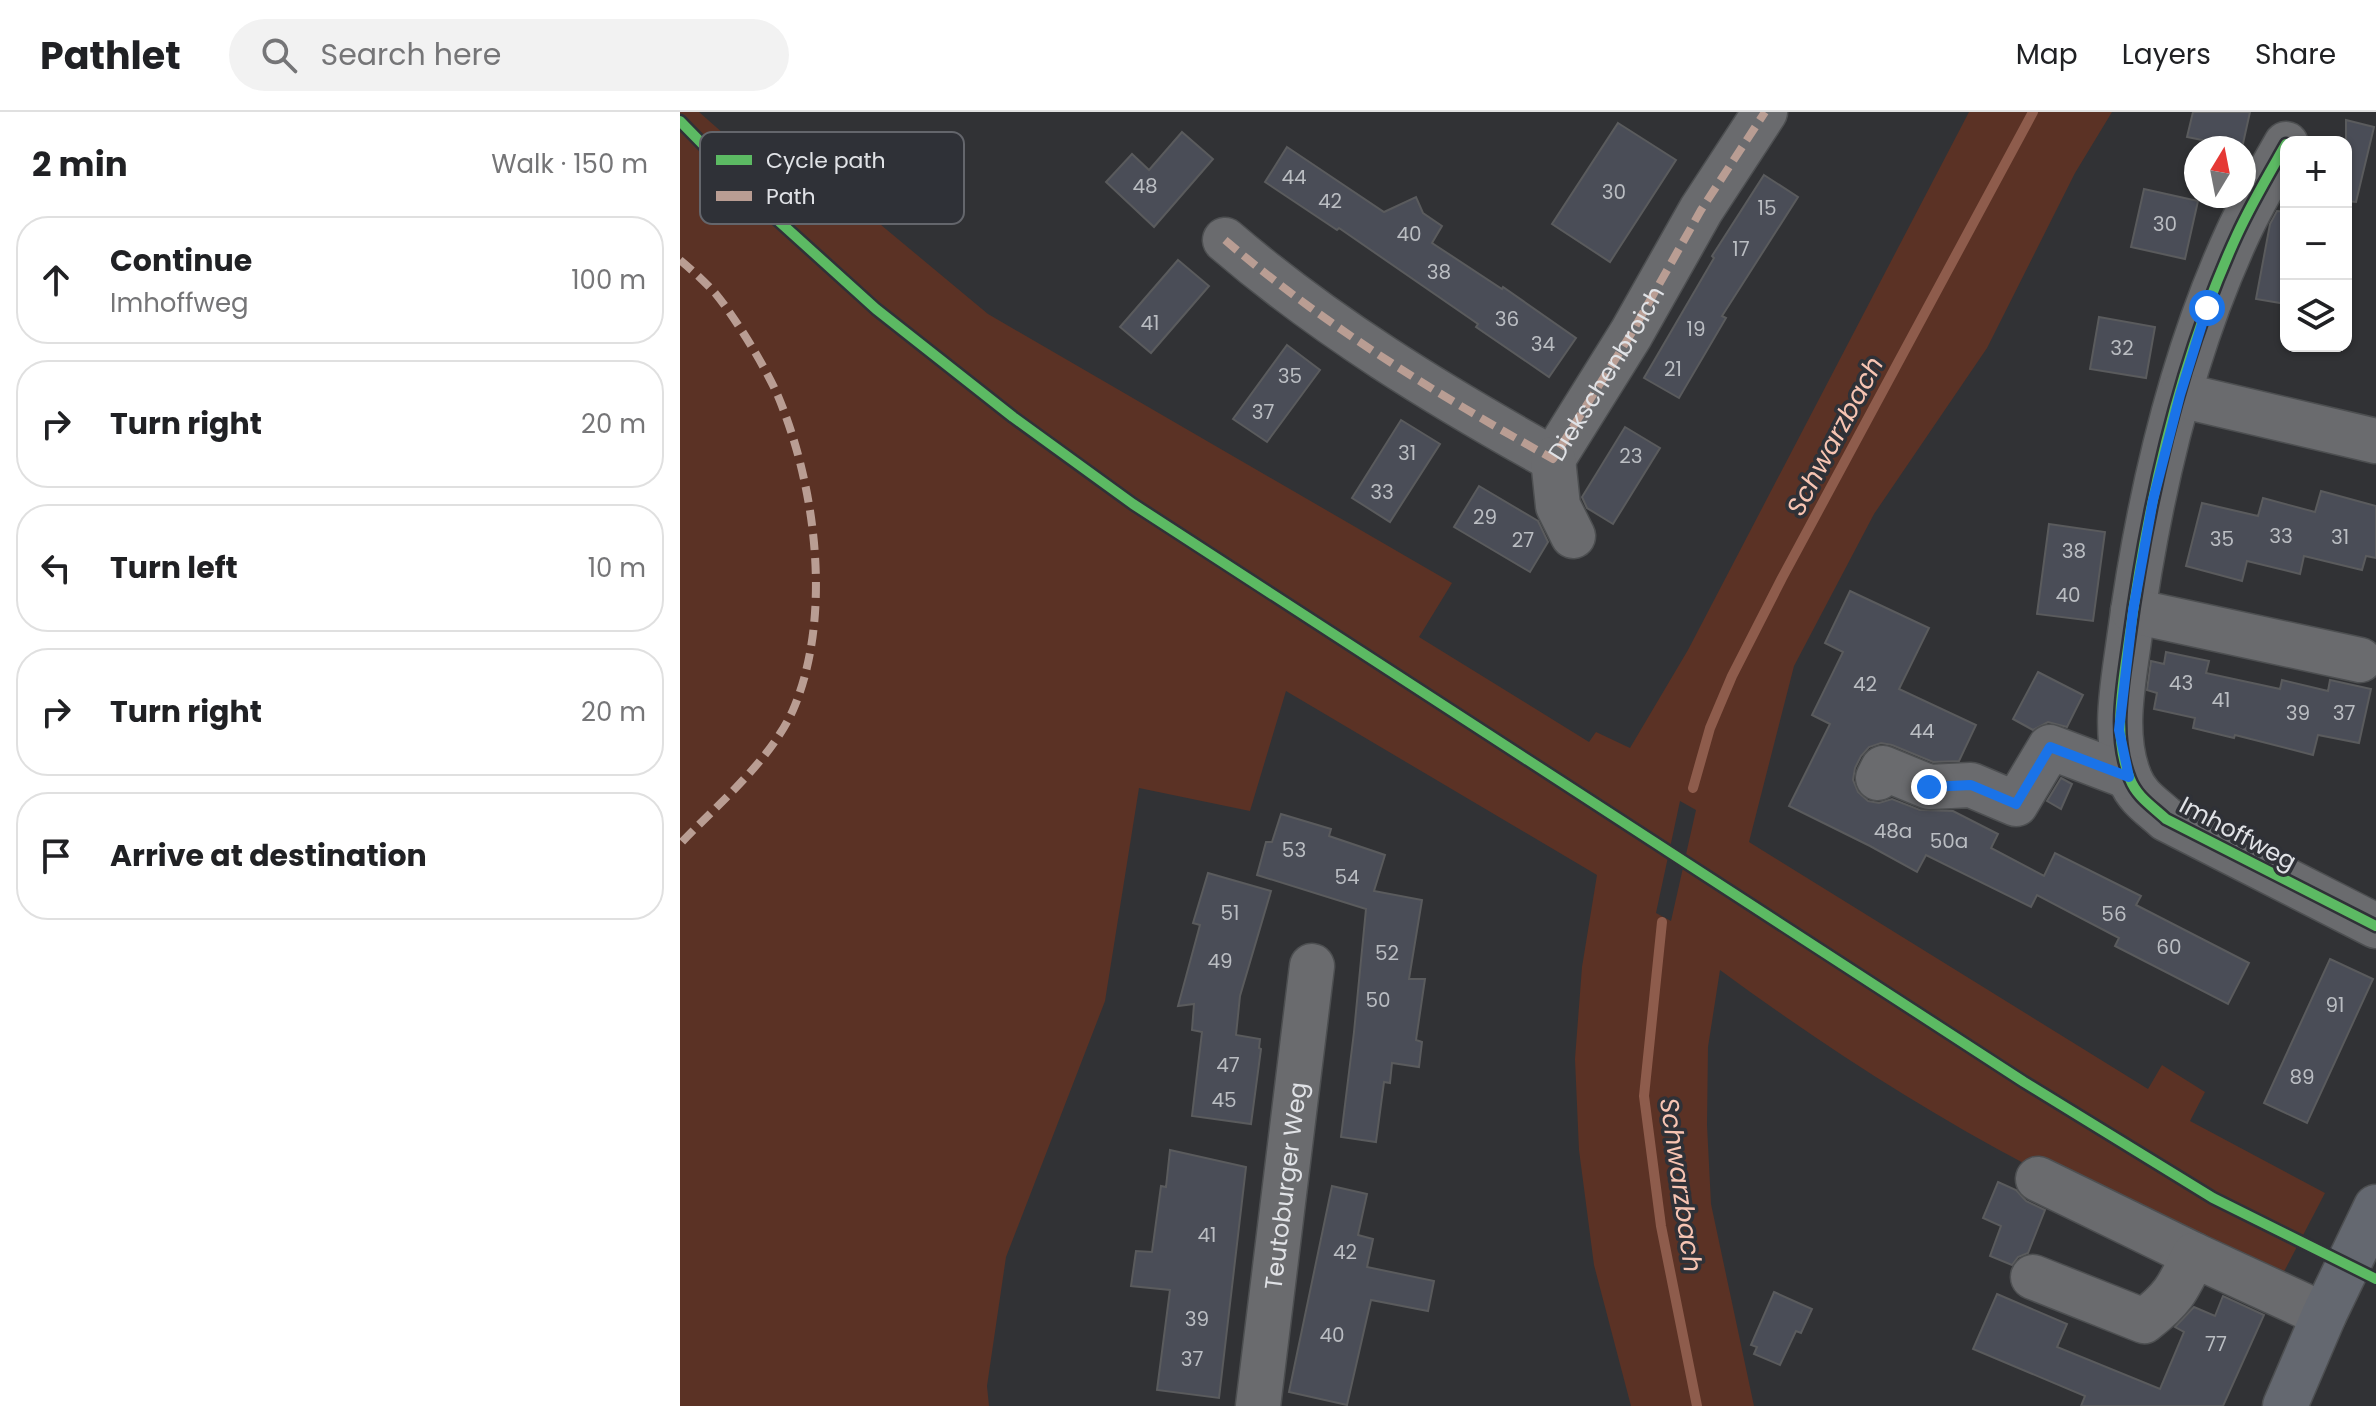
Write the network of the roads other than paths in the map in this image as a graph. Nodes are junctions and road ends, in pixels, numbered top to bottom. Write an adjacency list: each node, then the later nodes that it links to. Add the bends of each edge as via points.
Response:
1 (1765, 112): 8 (street, Diekschenbroich)
2 (2304, 112): 3 (street, Imhoffweg)
3 (2290, 136)
4 (2280, 154): 6 (street, Imhoffweg, via 2237,234)
5 (1225, 240): 8 (street, Diekschenbroich, via 1376,354)
6 (2180, 395): 7 (street); 10 (street, Imhoffweg, via 2153,500)
7 (2376, 441)
8 (1553, 459): 9 (street, via 1558,506)
9 (1573, 536)
10 (2133, 611): 11 (street); 12 (street, Imhoffweg, via 2119,730)
11 (2360, 660)
12 (2129, 777): 13 (street, via 2050,747 2016,804 1971,785 1929,787 1883,768); 14 (street, Imhoffweg, via 2138,794 2166,819)
13 (1878, 778)
14 (2376, 926)
15 (1312, 966): 21 (street, Teutoburger Weg)
16 (2038, 1179): 18 (street)
17 (2376, 1207): 20 (main road)
18 (2194, 1255): 19 (street, via 2175,1294 2144,1321); 20 (street)
19 (2033, 1277)
20 (2324, 1315): 22 (main road)
21 (1258, 1406)
22 (2285, 1406)

